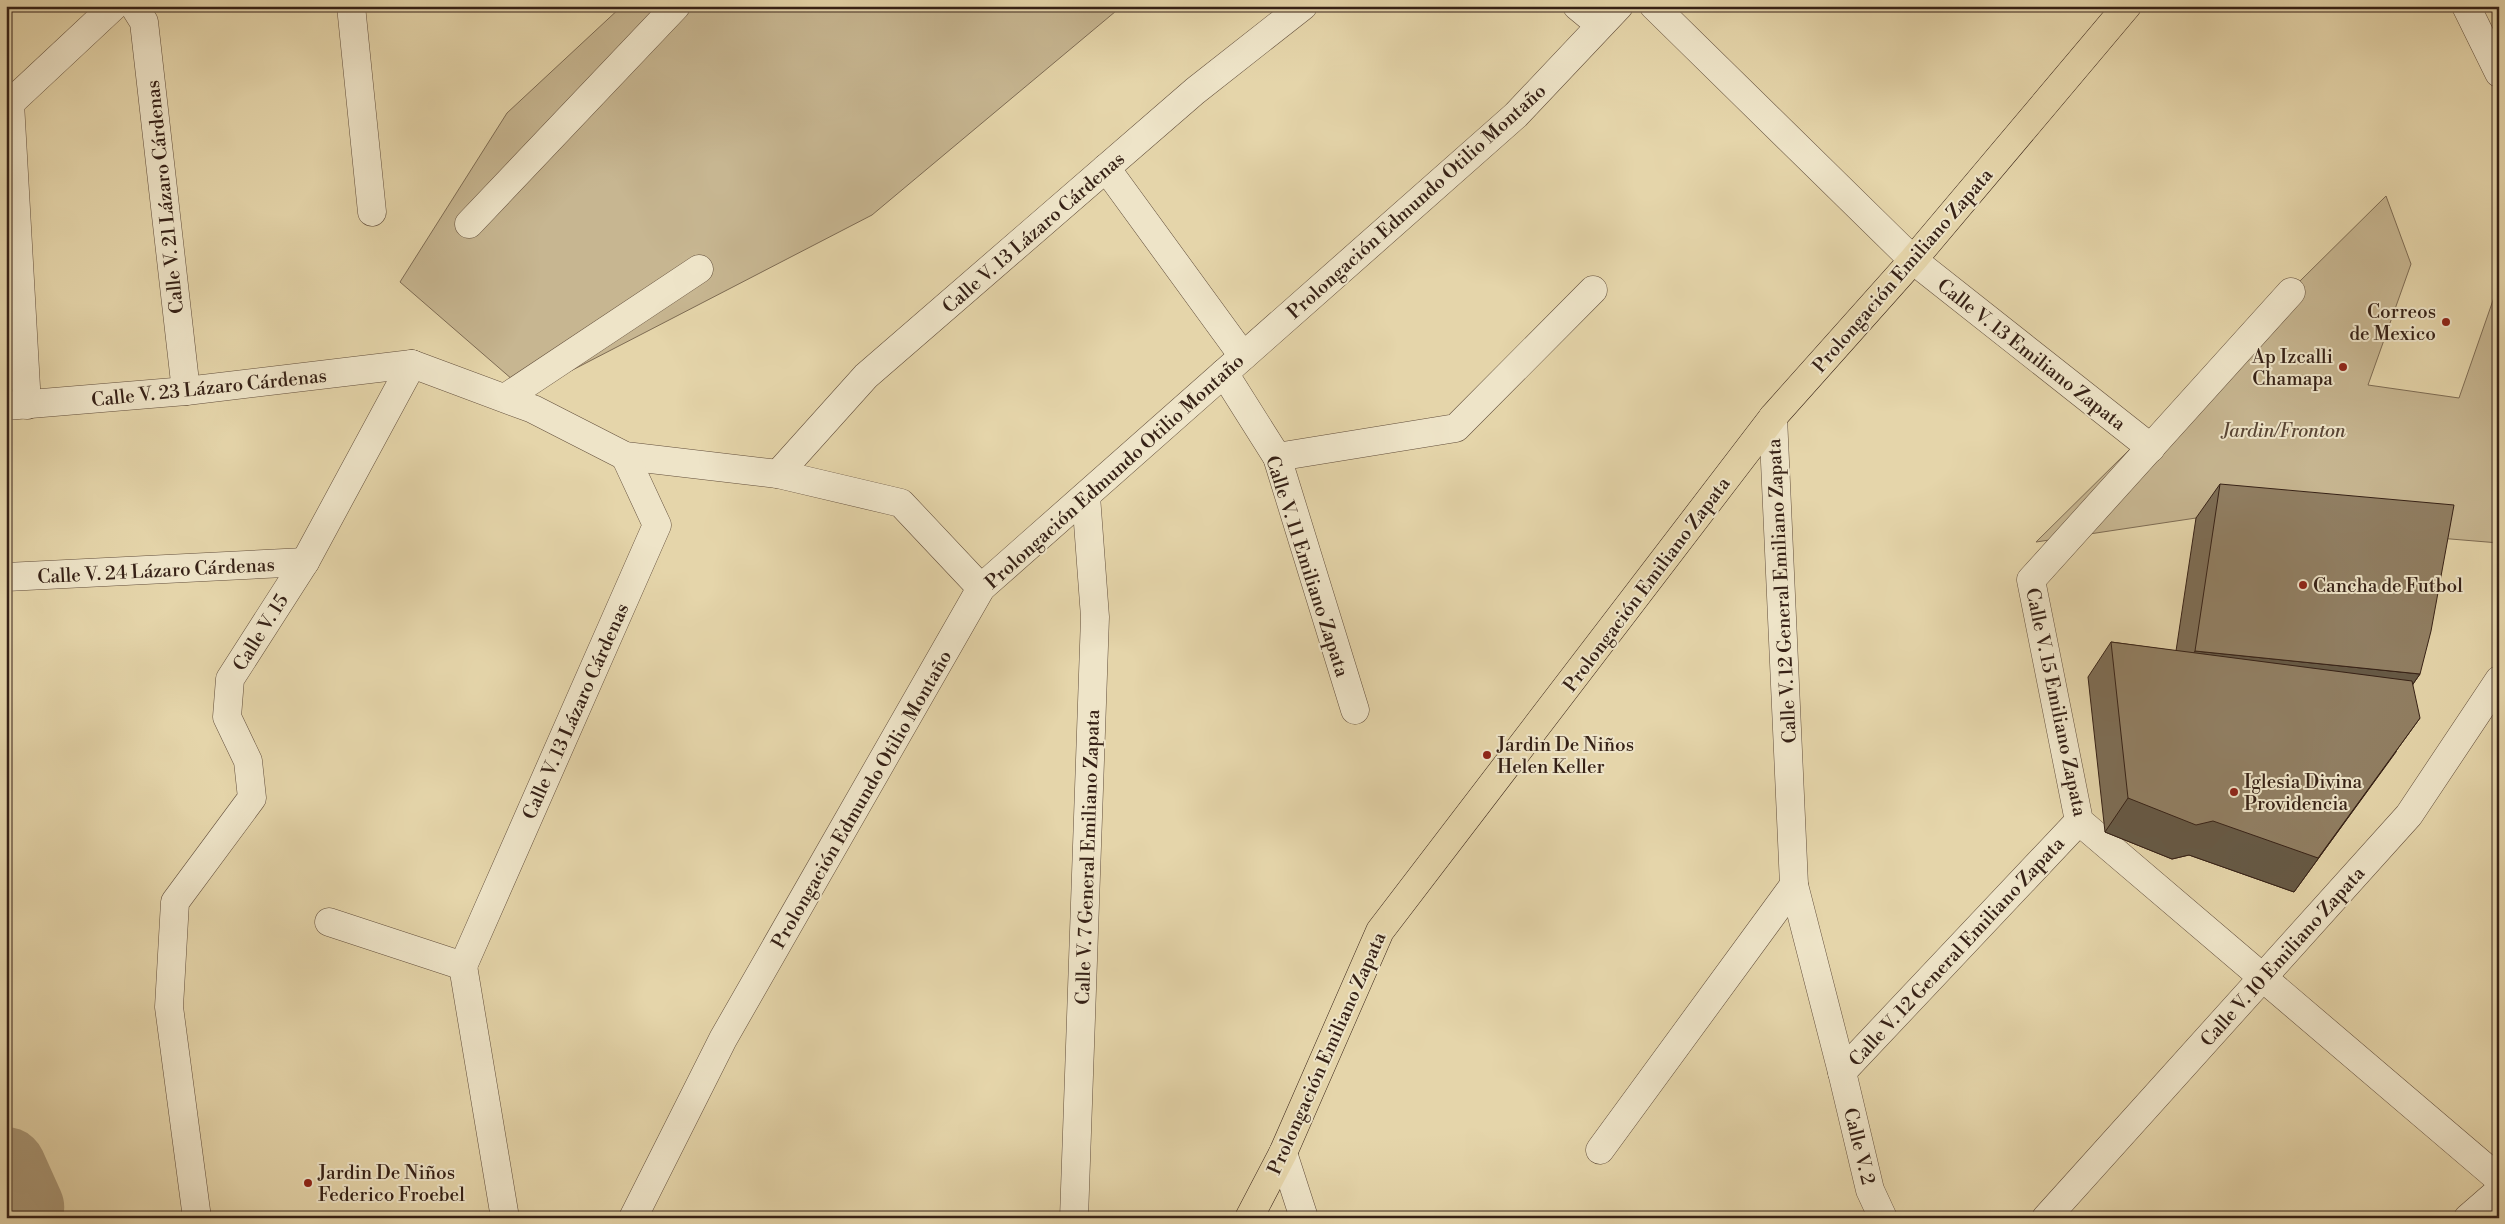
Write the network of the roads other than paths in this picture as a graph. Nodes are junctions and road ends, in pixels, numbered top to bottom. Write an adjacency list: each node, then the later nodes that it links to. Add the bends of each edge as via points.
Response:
1 (114, 6): 12 (street)
2 (134, 6): 22 (street, Calle V. 21 Lázaro Cárdenas, via 144,22)
3 (351, 6): 14 (street)
4 (676, 6): 15 (street)
5 (1303, 6): 13 (street, Calle V. 13 Lázaro Cárdenas, via 1195,91)
6 (1577, 6): 10 (street)
7 (1654, 6): 16 (street, Calle V. 13 Emiliano Zapata)
8 (2127, 6): 16 (main road, Prolongación Emiliano Zapata)
9 (2466, 6): 11 (street)
10 (1611, 12): 21 (street, Prolongación Edmundo Otilio Montaño, via 1516,115)
11 (2499, 73)
12 (8, 105): 24 (street)
13 (1106, 168): 21 (street, Calle V. 11 Emiliano Zapata); 29 (street, Calle V. 13 Lázaro Cárdenas, via 866,376)
14 (372, 212)
15 (469, 224)
16 (1913, 260): 25 (main road, Prolongación Emiliano Zapata); 26 (street, Calle V. 13 Emiliano Zapata)
17 (699, 269): 23 (street)
18 (1593, 290): 28 (street, via 1456,428)
19 (2291, 292): 26 (street)
20 (412, 364): 22 (street, Calle V. 23 Lázaro Cárdenas); 23 (street); 31 (street, Calle V. 15)
21 (1234, 365): 28 (street, Calle V. 11 Emiliano Zapata); 30 (street, Prolongación Edmundo Otilio Montaño)
22 (186, 391): 24 (street, Calle V. 23 Lázaro Cárdenas)
23 (505, 398): 27 (street)
24 (17, 406)
25 (1773, 417): 37 (street, Calle V. 12 General Emiliano Zapata); 43 (main road, Prolongación Emiliano Zapata, via 1380,931)
26 (2150, 448): 36 (street, Calle V. 15 Emiliano Zapata, via 2032,580)
27 (625, 456): 29 (street); 39 (street, Calle V. 13 Lázaro Cárdenas, via 657,525)
28 (1277, 458): 35 (street, Calle V. 11 Emiliano Zapata)
29 (778, 474): 33 (street, via 901,503)
30 (1086, 496): 33 (street, Prolongación Edmundo Otilio Montaño); 49 (street, Calle V. 7 General Emiliano Zapata, via 1095,617)
31 (305, 562): 32 (street, Calle V. 24 Lázaro Cárdenas); 46 (street, Calle V. 15, via 230,679 227,717 248,761 252,798 175,902 169,1007)
32 (6, 578)
33 (981, 588): 48 (street, Prolongación Edmundo Otilio Montaño, via 723,1039)
34 (2499, 680): 40 (street, Calle V. 10 Emiliano Zapata, via 2409,815)
35 (1355, 710)
36 (2079, 821): 40 (street, Calle V. 15 Emiliano Zapata); 41 (street, Calle V. 12 General Emiliano Zapata)
37 (1794, 886): 41 (street, Calle V. 12 General Emiliano Zapata); 42 (street)
38 (329, 922): 39 (street)
39 (463, 966): 47 (street)
40 (2263, 978): 44 (street, Calle V. 15 Emiliano Zapata); 53 (street, Calle V. 10 Emiliano Zapata)
41 (1842, 1072): 52 (street, Calle V. 2, via 1870,1190)
42 (1600, 1150)
43 (1283, 1153): 50 (main road, Prolongación Emiliano Zapata); 51 (street)
44 (2499, 1179)
45 (2499, 1191): 54 (street)
46 (197, 1218)
47 (505, 1218)
48 (633, 1218)
49 (1074, 1218)
50 (1249, 1218)
51 (1304, 1218)
52 (1883, 1218)
53 (2046, 1218)
54 (2468, 1218)

